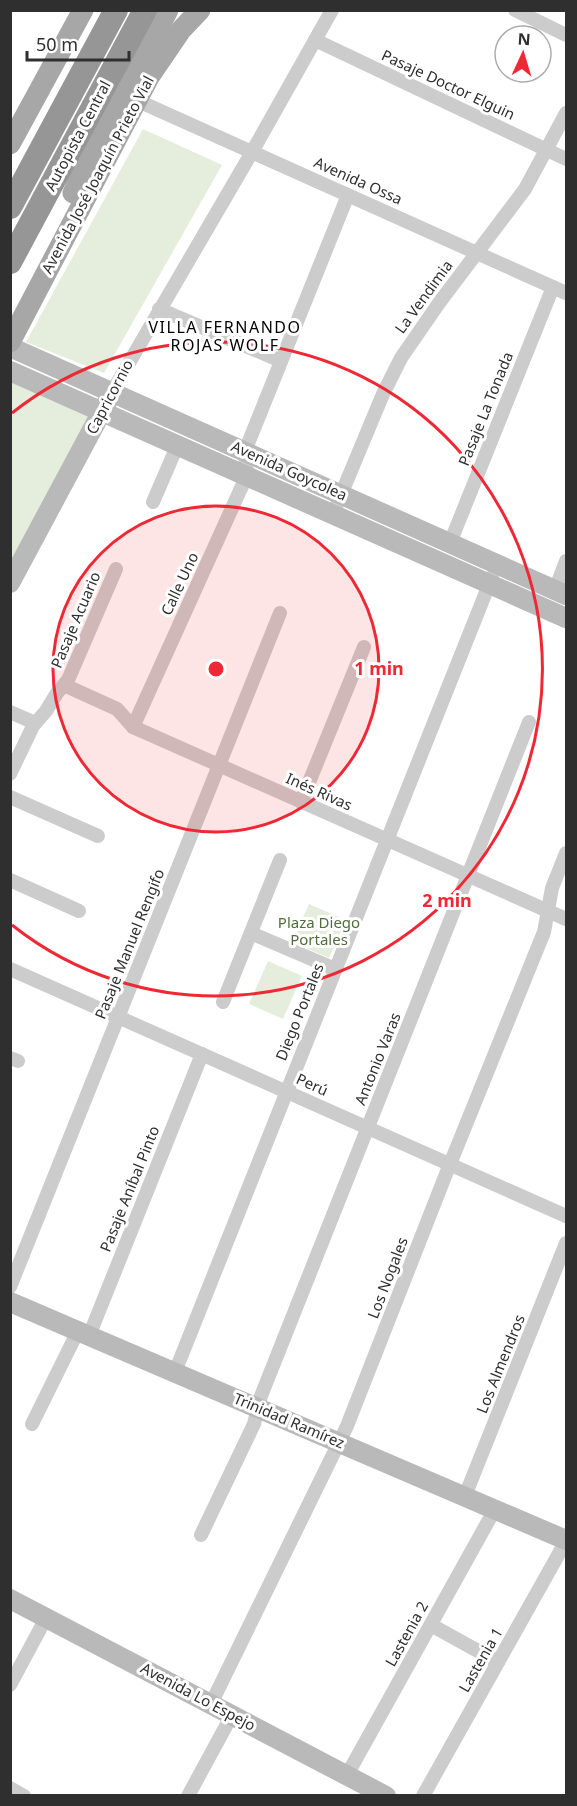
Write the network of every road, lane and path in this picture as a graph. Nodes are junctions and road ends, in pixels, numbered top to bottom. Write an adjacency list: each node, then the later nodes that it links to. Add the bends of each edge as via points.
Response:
1 (116, 10): 17 (highway, Autopista Central)
2 (145, 10): 19 (highway, Autopista Central)
3 (168, 10): 20 (main road, Avenida José Joaquín Prieto Vial, via 85,166)
4 (200, 10): 10 (main road, Avenida José Joaquín Prieto Vial, via 169,45)
5 (332, 10): 9 (street, Capricornio)
6 (516, 10): 8 (street)
7 (82, 11): 12 (main road)
8 (567, 35)
9 (315, 40): 13 (street, Pasaje Doctor Elguin); 14 (street, Capricornio)
10 (136, 100): 14 (street, Avenida Ossa); 20 (main road, Avenida José Joaquín Prieto Vial)
11 (567, 113): 13 (street, La Vendimia)
12 (10, 144)
13 (548, 150): 15 (street, Pasaje Doctor Elguin); 18 (street, La Vendimia, via 525,189)
14 (252, 152): 16 (street, Avenida Ossa); 23 (street, Capricornio)
15 (567, 159)
16 (348, 195): 18 (street, Avenida Ossa); 26 (street)
17 (10, 207)
18 (477, 252): 21 (street, Avenida Ossa); 33 (street, La Vendimia, via 396,366)
19 (10, 262)
20 (41, 284): 24 (main road, Avenida José Joaquín Prieto Vial)
21 (553, 287): 22 (street, Avenida Ossa); 36 (street, Pasaje La Tonada)
22 (567, 293)
23 (159, 309): 26 (street); 28 (street, Capricornio)
24 (10, 342)
25 (10, 347): 28 (street, Avenida Goycolea)
26 (281, 361): 31 (street)
27 (10, 371): 29 (street, Avenida Goycolea)
28 (112, 392): 29 (street, Capricornio); 31 (street, Avenida Goycolea)
29 (102, 411): 30 (street, Avenida Goycolea); 40 (street, Capricornio)
30 (178, 444): 32 (street, Avenida Goycolea); 34 (street)
31 (245, 452): 32 (street, Calle Uno); 33 (street, Avenida Goycolea)
32 (247, 476): 35 (street, Avenida Goycolea); 50 (street, Calle Uno)
33 (342, 495): 35 (street, La Vendimia); 36 (street, Avenida Goycolea)
34 (153, 502)
35 (333, 514): 41 (street, Avenida Goycolea)
36 (450, 543): 38 (street, Avenida Goycolea)
37 (567, 561): 42 (street)
38 (497, 564): 41 (street, Diego Portales); 42 (street, Avenida Goycolea)
39 (116, 569): 46 (street, Pasaje Acuario)
40 (10, 583)
41 (489, 583): 44 (street, Avenida Goycolea); 56 (street, Diego Portales)
42 (561, 592)
43 (280, 613): 51 (street, Pasaje Manuel Rengifo)
44 (567, 618)
45 (364, 647): 54 (street)
46 (64, 685): 49 (street, Pasaje Acuario); 50 (street, Inés Rivas, via 117,710)
47 (10, 712): 49 (street)
48 (529, 722): 59 (street, Antonio Varas)
49 (35, 723): 52 (street, Pasaje Acuario)
50 (134, 727): 51 (street, Inés Rivas)
51 (219, 765): 54 (street, Inés Rivas); 68 (street, Pasaje Manuel Rengifo)
52 (10, 774)
53 (10, 797): 55 (street)
54 (302, 802): 56 (street, Inés Rivas)
55 (98, 836)
56 (387, 840): 59 (street, Inés Rivas); 66 (street, Diego Portales)
57 (567, 853): 62 (street, Los Nogales, via 552,888)
58 (280, 860): 64 (street)
59 (469, 876): 62 (street, Inés Rivas); 71 (street, Antonio Varas)
60 (10, 880): 61 (street)
61 (79, 911)
62 (548, 911): 63 (street, Inés Rivas); 72 (street, Los Nogales, via 544,932)
63 (567, 919)
64 (251, 933): 66 (street); 67 (street)
65 (10, 969): 68 (street, Perú)
66 (335, 969): 70 (street, Diego Portales)
67 (223, 1002)
68 (118, 1017): 69 (street, Perú); 75 (street, Pasaje Manuel Rengifo)
69 (202, 1054): 70 (street, Perú); 76 (street, Pasaje Aníbal Pinto)
70 (286, 1092): 71 (street, Perú); 77 (street, Diego Portales)
71 (368, 1128): 72 (street, Perú); 78 (street, Antonio Varas)
72 (450, 1164): 73 (street, Perú); 80 (street, Los Nogales)
73 (567, 1216)
74 (567, 1244): 81 (street, Los Almendros)
75 (11, 1300): 76 (street, Trinidad Ramírez)
76 (83, 1333): 77 (street, Trinidad Ramírez); 79 (street, Pasaje Aníbal Pinto)
77 (175, 1372): 78 (street, Trinidad Ramírez)
78 (258, 1408): 80 (street, Trinidad Ramírez); 83 (street, Antonio Varas, via 254,1425)
79 (32, 1424)
80 (340, 1443): 81 (street, Trinidad Ramírez); 90 (street, Los Nogales)
81 (465, 1497): 82 (street, Trinidad Ramírez)
82 (495, 1509): 84 (street, Trinidad Ramírez); 87 (street, Lastenia 2)
83 (201, 1534)
84 (567, 1540): 88 (street, Lastenia 1)
85 (10, 1599): 86 (street, Avenida Lo Espejo)
86 (46, 1618): 89 (street); 90 (street, Avenida Lo Espejo)
87 (431, 1625): 88 (street); 92 (street, Lastenia 2)
88 (498, 1662): 97 (street, Lastenia 1)
89 (10, 1685)
90 (211, 1704): 91 (street, Avenida Lo Espejo)
91 (232, 1715): 92 (street, Avenida Lo Espejo); 95 (street)
92 (347, 1775): 96 (street, Avenida Lo Espejo)
93 (10, 1788): 94 (street)
94 (24, 1796)
95 (189, 1796)
96 (386, 1796)
97 (423, 1796)

